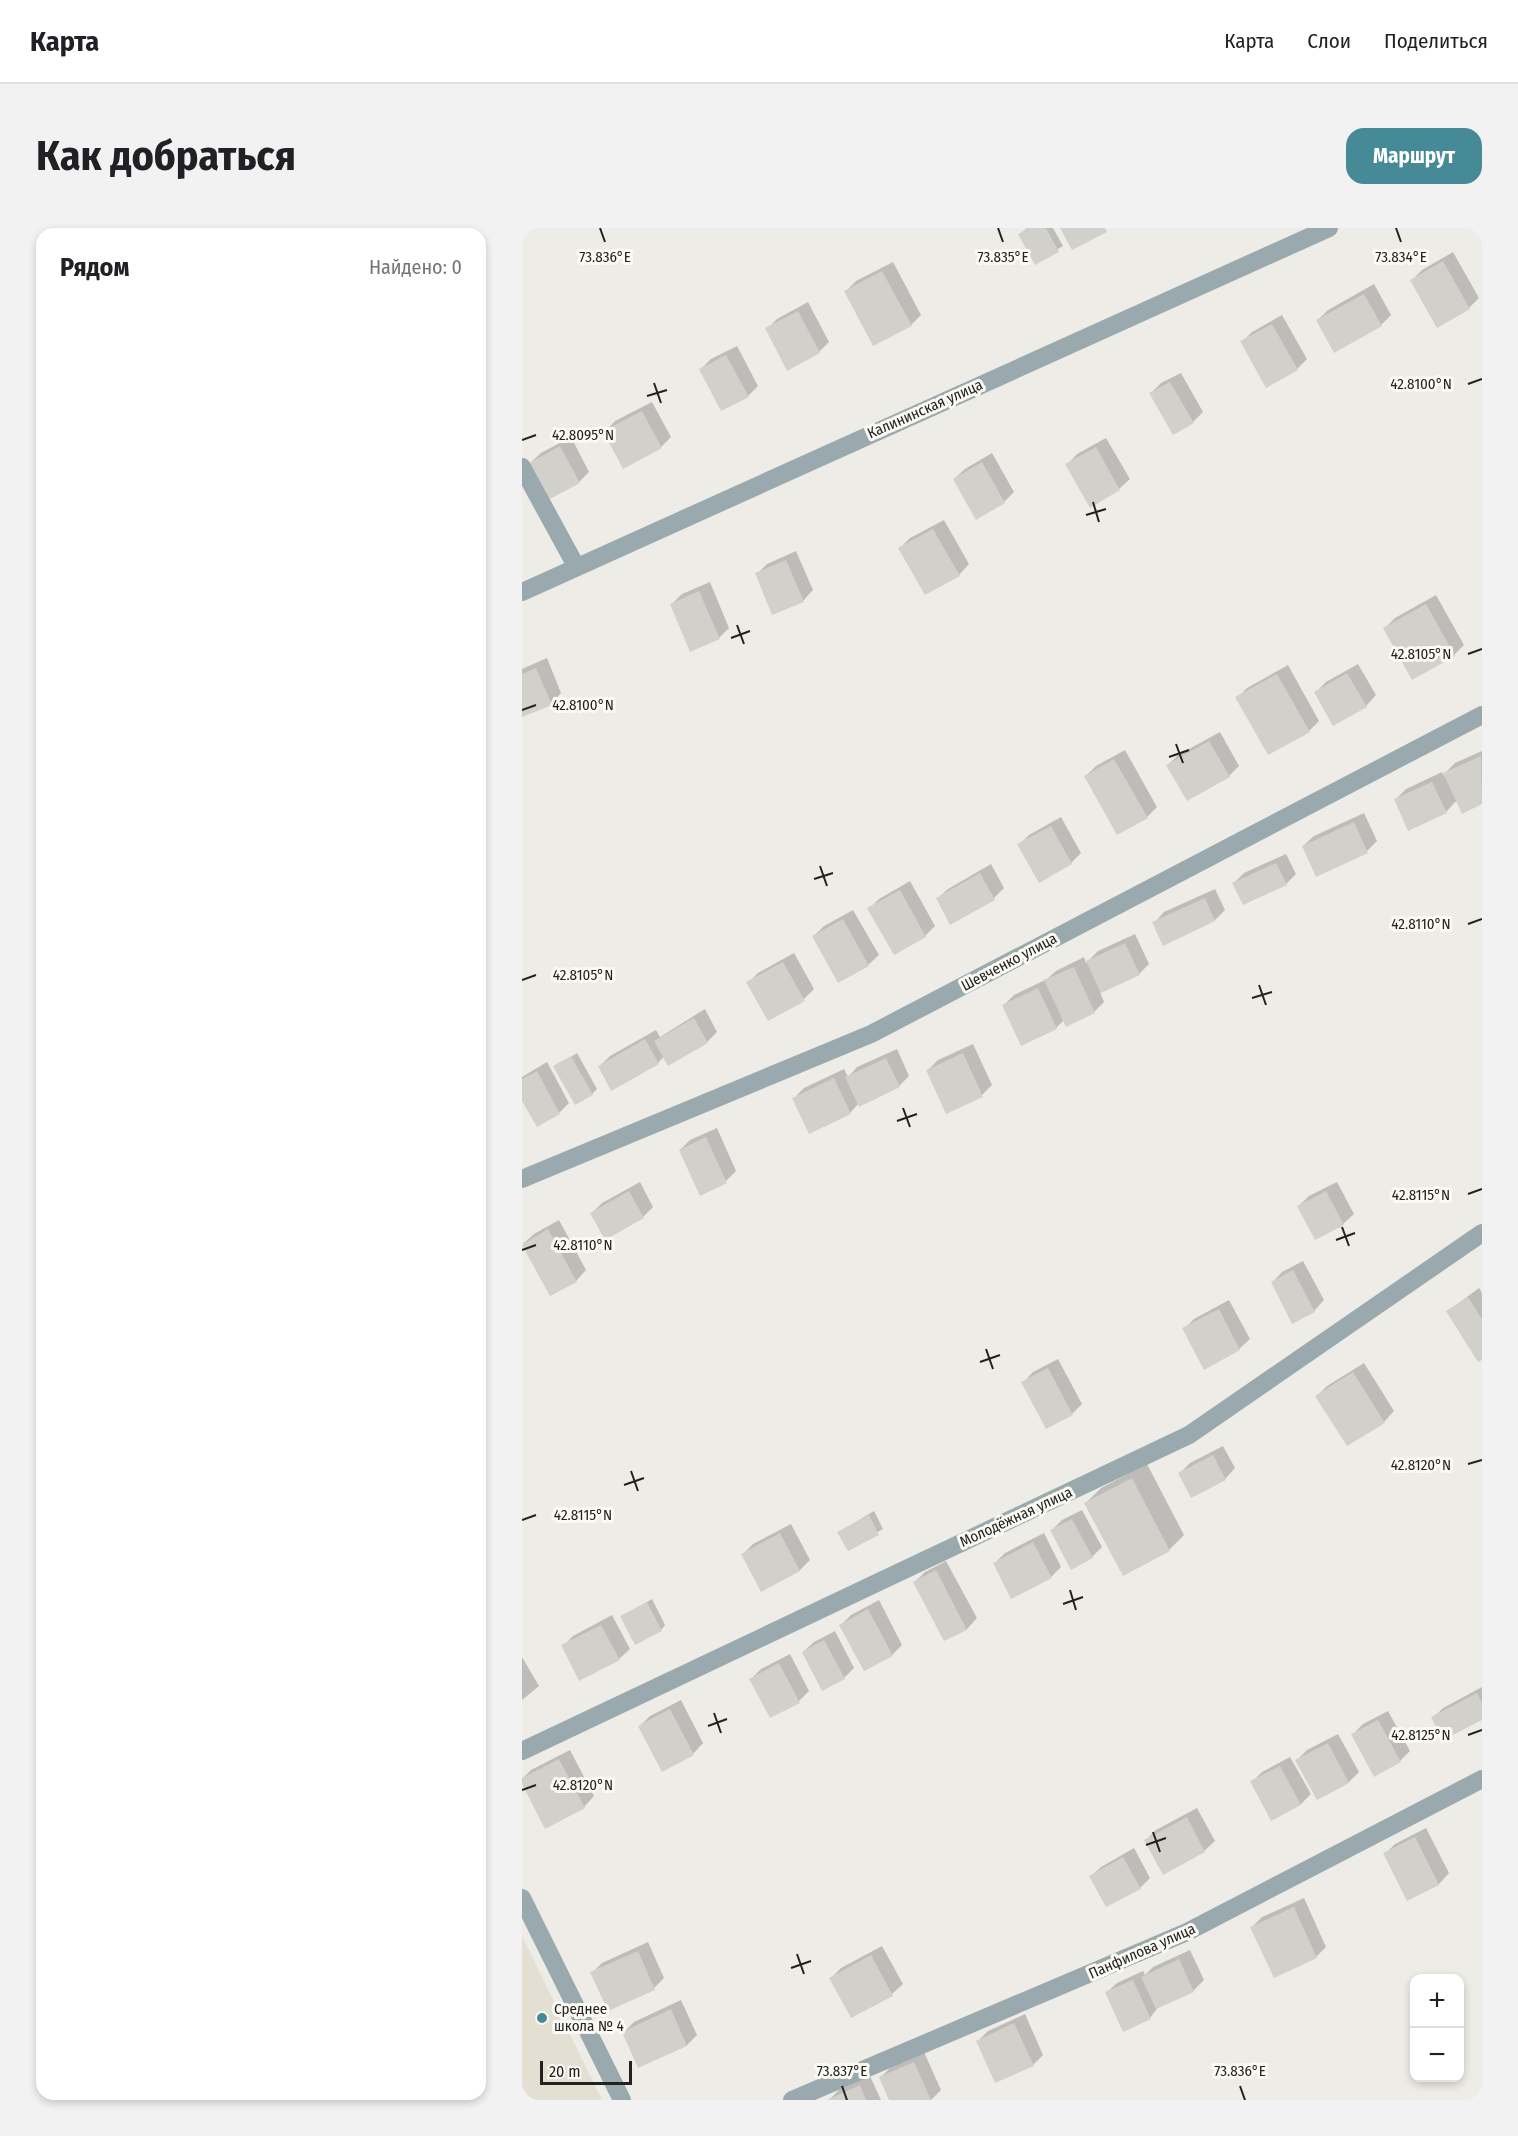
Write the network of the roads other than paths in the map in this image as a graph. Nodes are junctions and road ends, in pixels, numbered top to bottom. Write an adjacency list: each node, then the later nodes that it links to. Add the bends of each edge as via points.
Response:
1 (1329, 228): 3 (street, Калининская улица)
2 (522, 467): 3 (street)
3 (576, 566): 4 (street, Калининская улица)
4 (522, 592)
5 (1482, 716): 6 (street, Шевченко улица, via 871,1034)
6 (522, 1179)
7 (1482, 1233): 8 (street, Молодёжная улица, via 1190,1435)
8 (522, 1751)
9 (1482, 1779): 12 (street, Панфилова улица, via 1187,1932)
10 (522, 1898): 11 (street)
11 (622, 2100)
12 (792, 2100)

